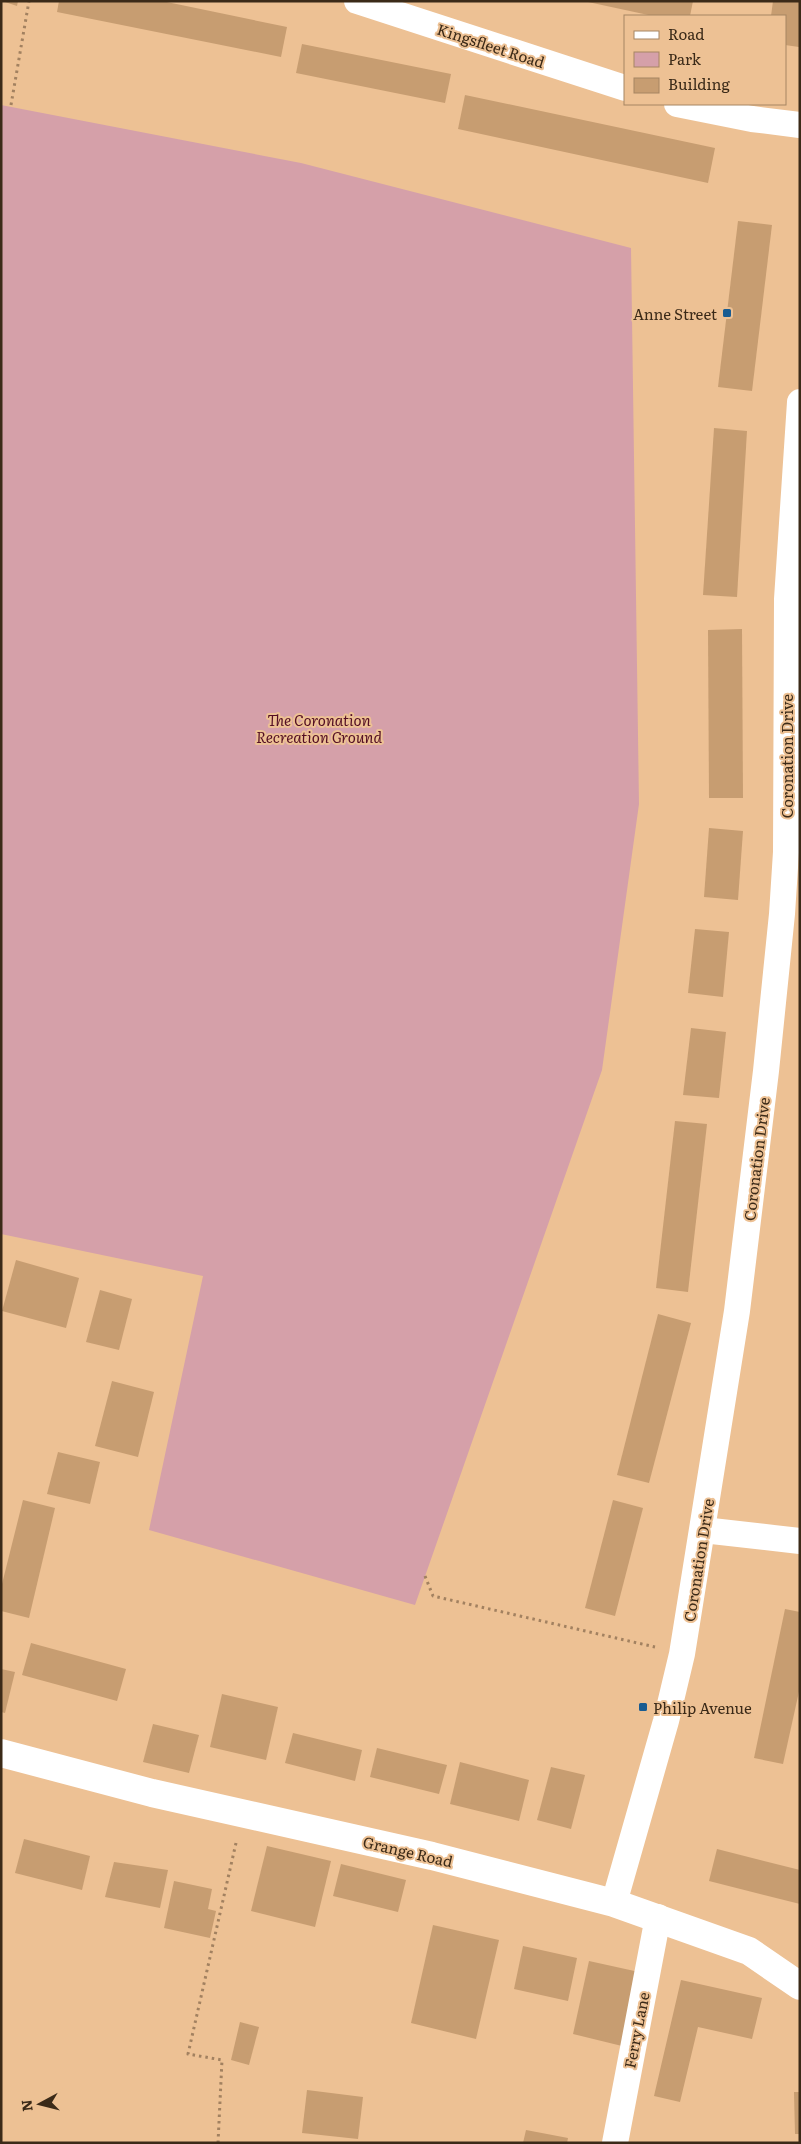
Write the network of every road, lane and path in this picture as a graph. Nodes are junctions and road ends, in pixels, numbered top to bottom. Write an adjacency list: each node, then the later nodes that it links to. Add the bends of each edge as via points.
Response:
1 (29, 1): 5 (path)
2 (357, 1): 3 (street, Kingsfleet Road)
3 (624, 88)
4 (682, 105): 6 (street)
5 (11, 106)
6 (800, 125)
7 (800, 402): 8 (street, Coronation Drive, via 787,600 786,852 782,914 738,1302)
8 (704, 1530): 9 (street); 11 (street, Coronation Drive)
9 (800, 1540)
10 (425, 1576): 11 (path, via 433,1596)
11 (682, 1654): 14 (street, Coronation Drive)
12 (1, 1754): 13 (street, Grange Road)
13 (242, 1814): 14 (street, Grange Road, via 432,1856); 17 (path, via 188,2054 222,2060)
14 (614, 1903): 15 (street, Grange Road)
15 (658, 1917): 16 (street, Grange Road, via 749,1950); 18 (street, Ferry Lane)
16 (800, 1986)
17 (218, 2143)
18 (615, 2143)

